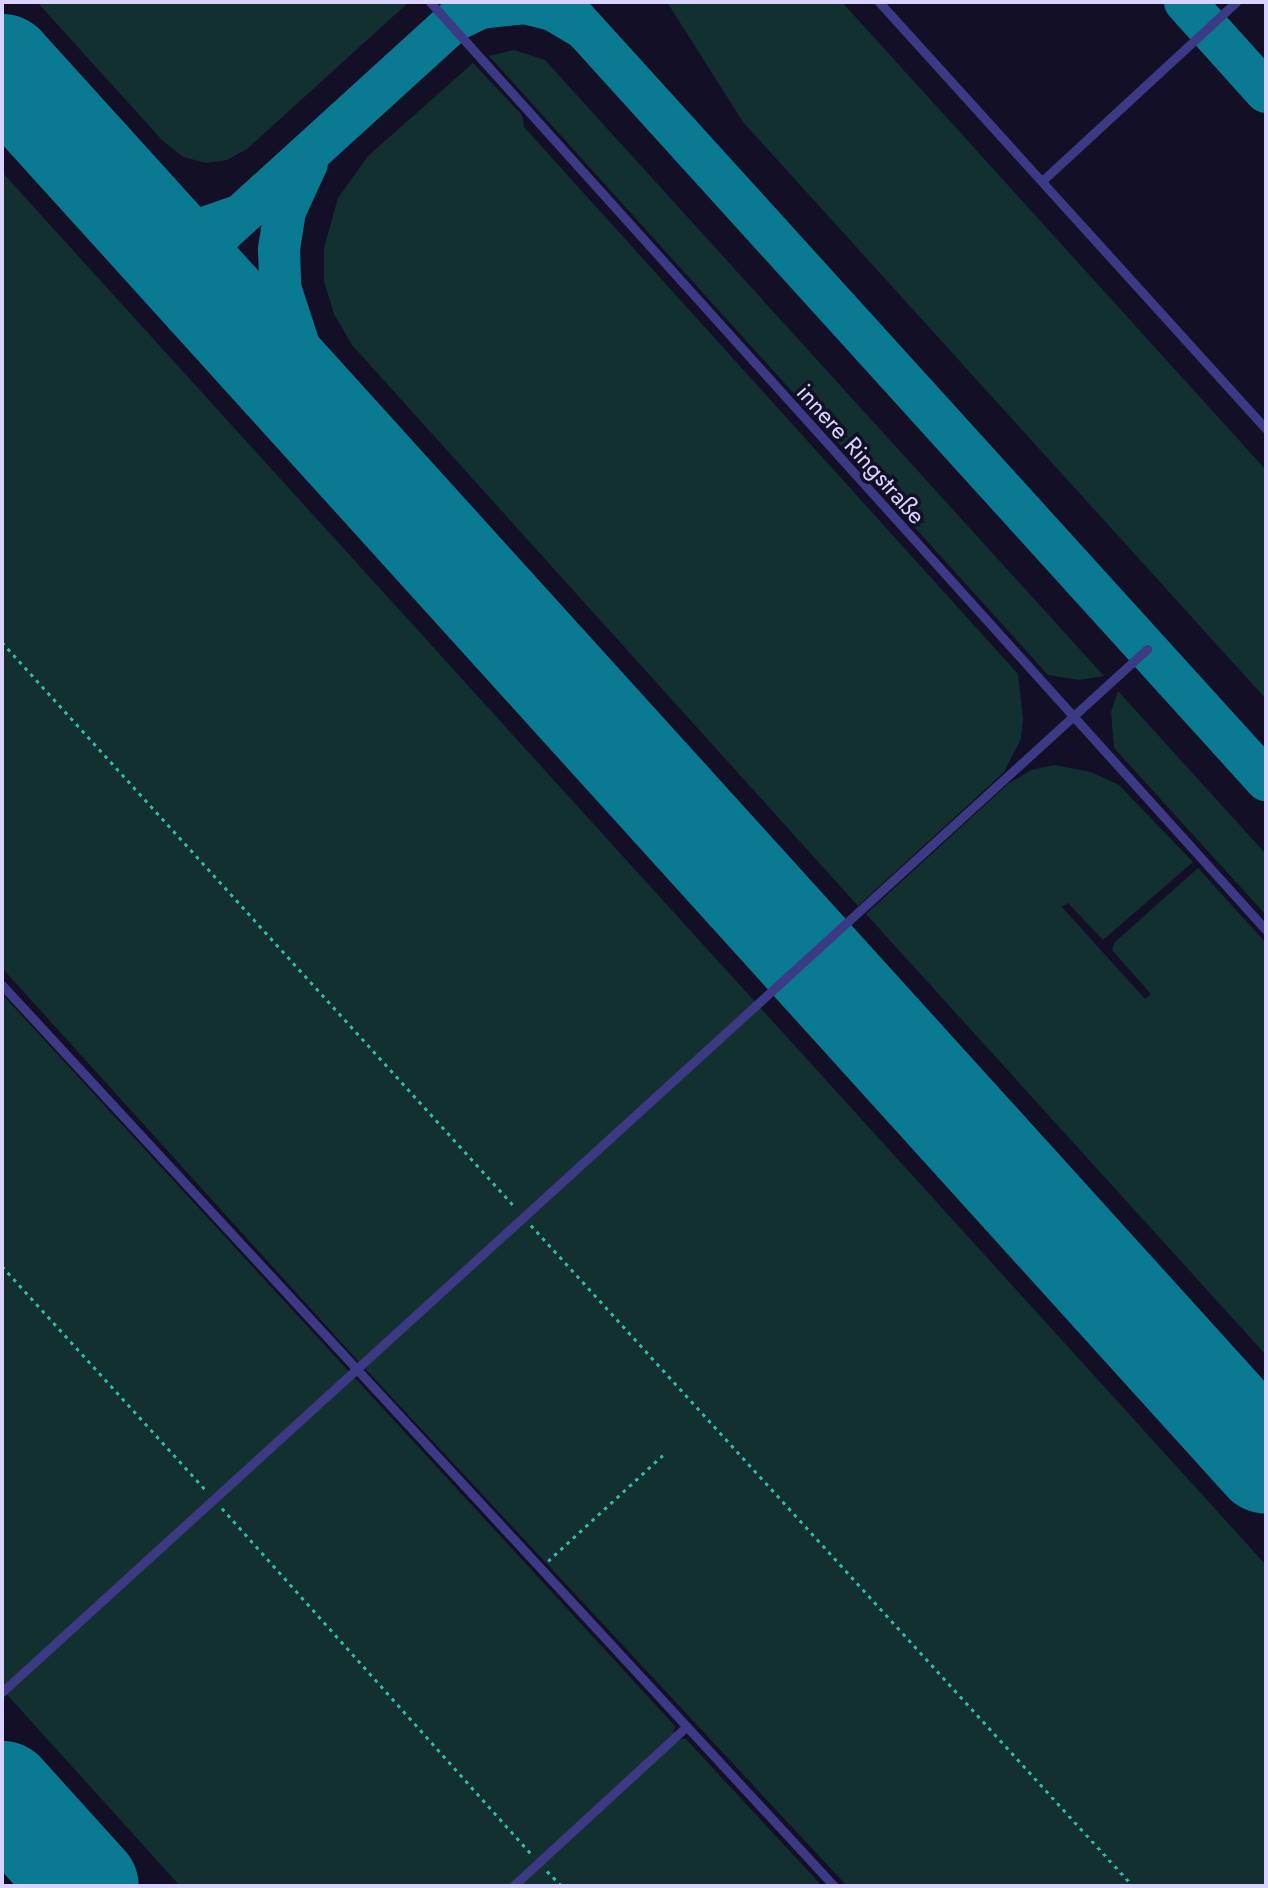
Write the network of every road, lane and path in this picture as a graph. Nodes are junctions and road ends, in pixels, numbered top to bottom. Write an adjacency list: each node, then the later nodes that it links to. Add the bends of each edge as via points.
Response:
1 (430, 2): 8 (lane, innere Ringstraße)
2 (879, 2): 4 (lane)
3 (1236, 2): 4 (lane)
4 (1042, 181): 5 (lane)
5 (1266, 429)
6 (2, 642): 11 (path)
7 (1147, 649): 8 (lane)
8 (1073, 719): 9 (lane, innere Ringstraße); 11 (lane)
9 (1266, 930)
10 (2, 985): 13 (lane)
11 (524, 1217): 13 (lane); 23 (path)
12 (2, 1266): 15 (path)
13 (354, 1370): 15 (lane); 16 (lane)
14 (663, 1455): 16 (path)
15 (214, 1498): 17 (lane); 19 (path)
16 (541, 1568): 18 (lane)
17 (2, 1692)
18 (687, 1726): 19 (lane); 22 (lane)
19 (539, 1862): 20 (lane); 21 (path)
20 (513, 1886)
21 (562, 1886)
22 (834, 1886)
23 (1133, 1886)

